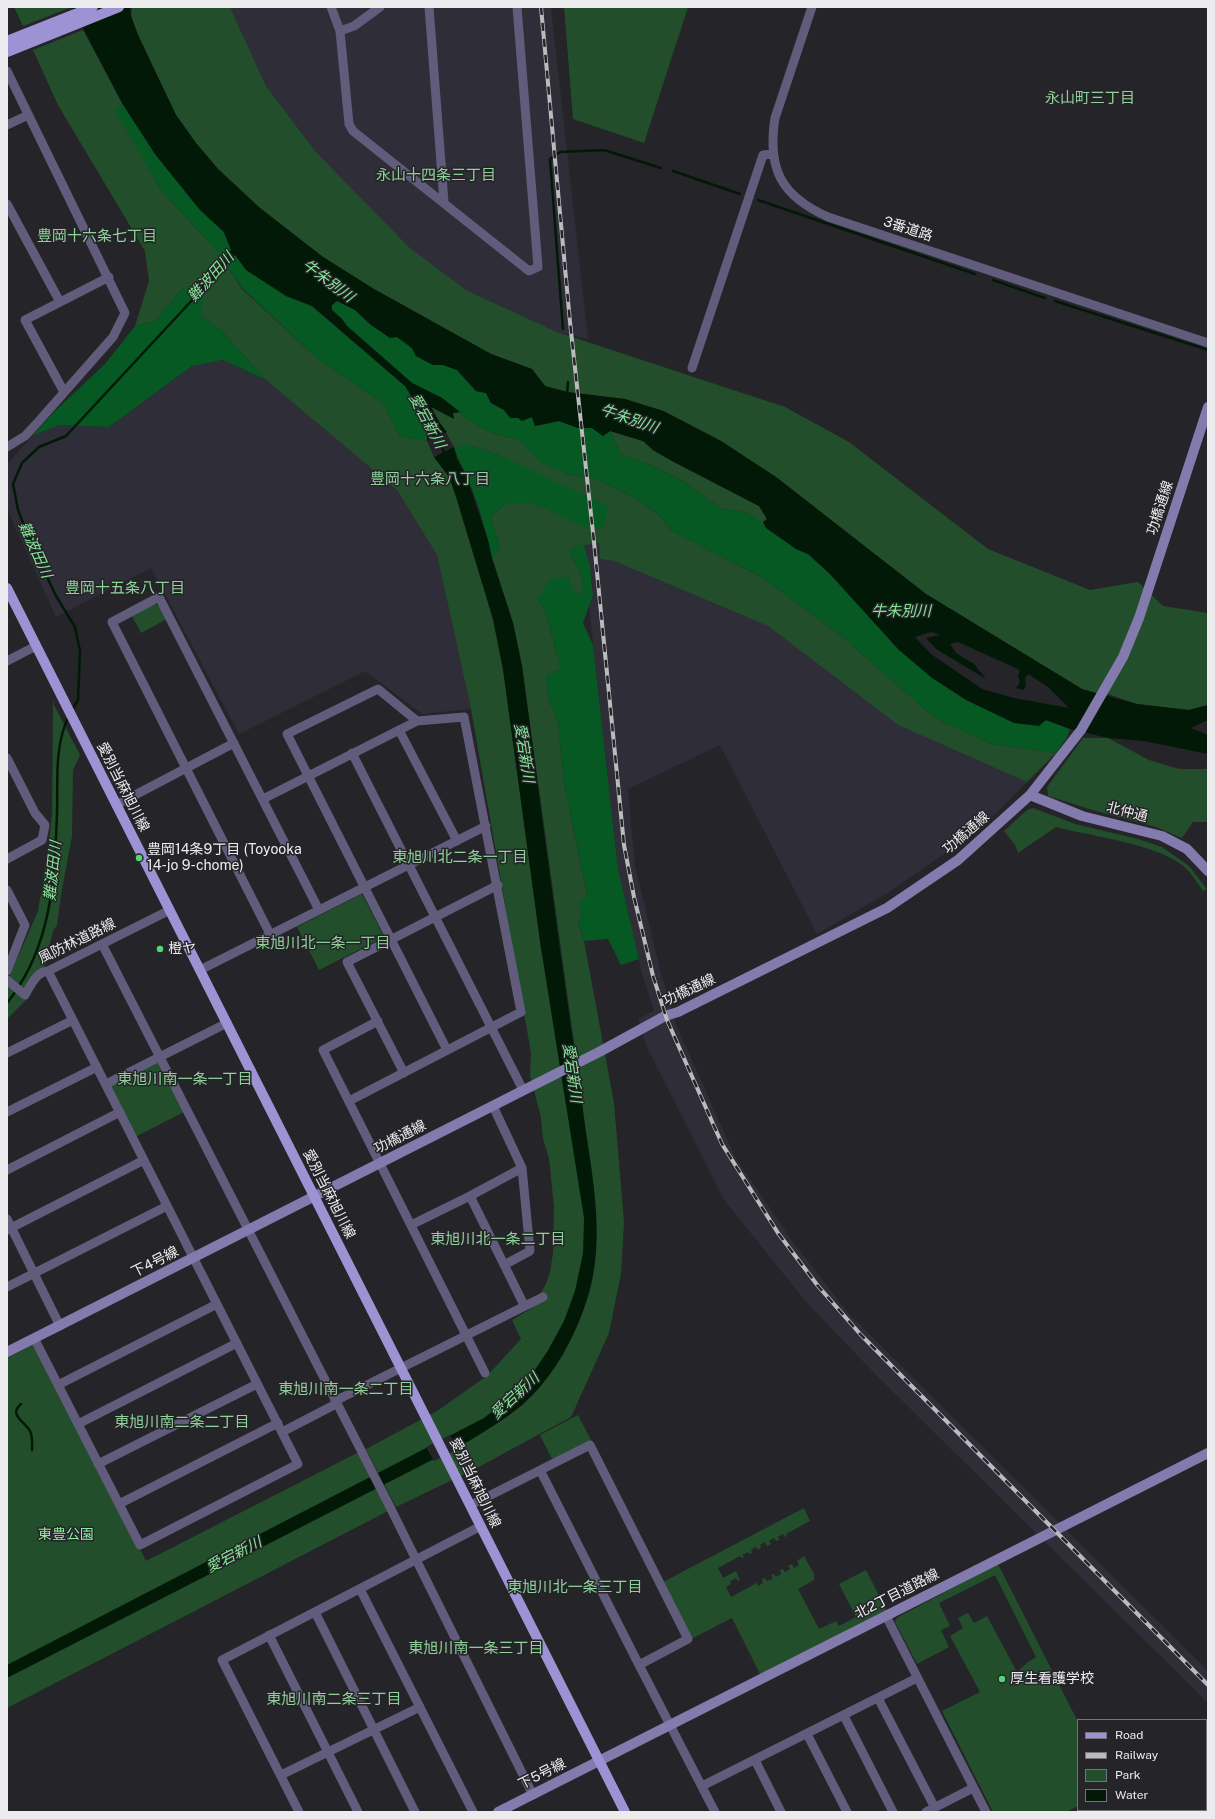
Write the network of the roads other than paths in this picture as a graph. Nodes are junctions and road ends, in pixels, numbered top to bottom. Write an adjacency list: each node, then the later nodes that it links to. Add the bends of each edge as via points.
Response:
1 (93, 7): 9 (main road)
2 (119, 7): 9 (main road)
3 (331, 7): 8 (street)
4 (380, 7): 8 (street, via 354,26)
5 (429, 7): 16 (street)
6 (517, 7): 16 (street, via 538,267 529,271)
7 (812, 7): 15 (street, 3番道路, via 775,118)
8 (340, 31): 16 (street, via 349,124 353,131)
9 (37, 34): 10 (main road); 11 (main road)
10 (7, 40)
11 (7, 52)
12 (7, 71): 13 (street)
13 (28, 114): 14 (street); 18 (street)
14 (7, 125)
15 (772, 154): 20 (street, 3番道路, via 778,173 794,196 828,218); 21 (street, via 763,155)
16 (444, 202)
17 (7, 204): 19 (street)
18 (108, 277): 19 (street); 22 (street, via 125,313 113,336)
19 (60, 302): 22 (street, via 25,320)
20 (1208, 342)
21 (692, 368)
22 (64, 392): 24 (street, via 25,436)
23 (1208, 407): 35 (street, 功橋通線, via 1140,618 1123,657 1081,730)
24 (7, 446)
25 (7, 588): 26 (main road, 愛別当麻旭川線)
26 (36, 646): 27 (street); 37 (main road, 愛別当麻旭川線)
27 (7, 661)
28 (417, 721): 29 (street); 34 (street, via 378,689 287,734); 38 (street, via 464,717)
29 (400, 730): 31 (street); 39 (street)
30 (234, 743): 33 (street); 33 (street, via 159,597 112,622); 36 (street)
31 (352, 753): 34 (street); 41 (street)
32 (7, 758): 40 (street, via 35,813 44,825 42,840)
33 (186, 768): 37 (street); 49 (street)
34 (307, 776): 36 (street); 44 (street)
35 (1030, 796): 42 (street, 北仲通, via 1082,816 1162,836 1187,849); 66 (street, 功橋通線, via 958,860 886,908 678,1012 665,1016)
36 (263, 799): 47 (street)
37 (116, 805): 46 (main road, 愛別当麻旭川線)
38 (486, 826): 39 (street); 43 (street)
39 (457, 841): 41 (street)
40 (7, 859)
41 (409, 865): 44 (street); 48 (street)
42 (1208, 871)
43 (498, 885): 48 (street); 59 (street, via 521,1012)
44 (365, 887): 47 (street); 50 (street)
45 (7, 890): 53 (street, via 25,926)
46 (170, 910): 51 (street, 風防林道路線); 52 (main road, 愛別当麻旭川線)
47 (319, 910): 49 (street)
48 (435, 917): 50 (street); 59 (street)
49 (270, 934): 52 (street)
50 (390, 939): 57 (street, via 347,962); 60 (street)
51 (102, 944): 54 (street, 風防林道路線); 62 (street)
52 (200, 970): 58 (main road, 愛別当麻旭川線)
53 (7, 971)
54 (48, 971): 55 (street, 風防林道路線, via 37,976 25,995); 56 (street)
55 (9, 981)
56 (73, 1020): 61 (street); 63 (street)
57 (378, 1021): 64 (street); 67 (street, via 323,1050)
58 (227, 1023): 62 (street); 76 (main road, 愛別当麻旭川線)
59 (492, 1028): 60 (street); 66 (street)
60 (447, 1050): 64 (street)
61 (7, 1054)
62 (160, 1056): 65 (street); 80 (street)
63 (97, 1067): 65 (street); 69 (street)
64 (404, 1072): 67 (street)
65 (106, 1084): 70 (street)
66 (523, 1090): 68 (street, 功橋通線)
67 (350, 1101): 72 (street)
68 (493, 1106): 72 (street, 功橋通線); 73 (street)
69 (7, 1112)
70 (120, 1112): 71 (street); 74 (street)
71 (144, 1160): 77 (street); 79 (street)
72 (380, 1163): 76 (street, 功橋通線); 78 (street)
73 (522, 1168): 75 (street); 82 (street, via 530,1251)
74 (7, 1170)
75 (470, 1196): 78 (street); 82 (street)
76 (315, 1197): 80 (street, 下4号線); 93 (main road, 愛別当麻旭川線)
77 (168, 1206): 81 (street); 83 (street)
78 (411, 1224): 89 (street)
79 (8, 1225): 83 (street)
80 (248, 1230): 81 (street, 下4号線); 97 (street)
81 (194, 1258): 86 (street); 88 (street, 下4号線)
82 (504, 1265): 87 (street)
83 (34, 1274): 84 (street); 88 (street)
84 (7, 1287)
85 (543, 1297): 87 (street)
86 (217, 1304): 91 (street); 96 (street)
87 (524, 1305): 89 (street)
88 (60, 1326): 90 (street, 下4号線)
89 (466, 1336): 93 (street); 94 (street)
90 (34, 1338): 92 (street, 下4号線); 96 (street)
91 (237, 1343): 95 (street); 98 (street)
92 (7, 1352)
93 (400, 1368): 97 (street); 104 (main road, 愛別当麻旭川線)
94 (485, 1372)
95 (258, 1384): 99 (street); 101 (street)
96 (58, 1385): 98 (street)
97 (336, 1403): 99 (street); 106 (street)
98 (78, 1424): 101 (street)
99 (280, 1428): 103 (street); 103 (street, via 298,1464 140,1545)
100 (1208, 1452): 109 (street, 北2丁目道路線)
101 (98, 1464): 103 (street)
102 (540, 1470): 104 (street); 111 (street); 111 (street, via 590,1445 688,1639)
103 (119, 1504)
104 (471, 1505): 105 (main road, 愛別当麻旭川線)
105 (481, 1526): 106 (street); 121 (main road, 愛別当麻旭川線)
106 (415, 1560): 107 (street); 125 (street)
107 (360, 1589): 108 (street); 114 (street)
108 (315, 1612): 110 (street); 117 (street)
109 (886, 1616): 112 (street); 116 (street, 北2丁目道路線)
110 (269, 1635): 119 (street); 122 (street, via 222,1660)
111 (639, 1665): 116 (street)
112 (917, 1678): 113 (street); 124 (street)
113 (878, 1698): 115 (street); 126 (street)
114 (420, 1706): 117 (street); 130 (street)
115 (844, 1716): 118 (street); 136 (street)
116 (670, 1725): 121 (street, 北2丁目道路線); 123 (street)
117 (372, 1729): 119 (street); 129 (street)
118 (807, 1734): 120 (street); 135 (street)
119 (328, 1752): 122 (street); 128 (street)
120 (755, 1760): 123 (street); 134 (street)
121 (599, 1761): 125 (street, 下5号線); 132 (main road, 愛別当麻旭川線)
122 (281, 1775): 127 (street)
123 (702, 1786): 133 (street)
124 (973, 1788): 126 (street); 138 (street)
125 (533, 1794): 131 (street, 下5号線)
126 (935, 1808): 137 (street)
127 (299, 1812)
128 (358, 1812)
129 (415, 1812)
130 (473, 1812)
131 (498, 1812)
132 (625, 1812)
133 (715, 1812)
134 (781, 1812)
135 (847, 1812)
136 (893, 1812)
137 (926, 1812)
138 (986, 1812)

